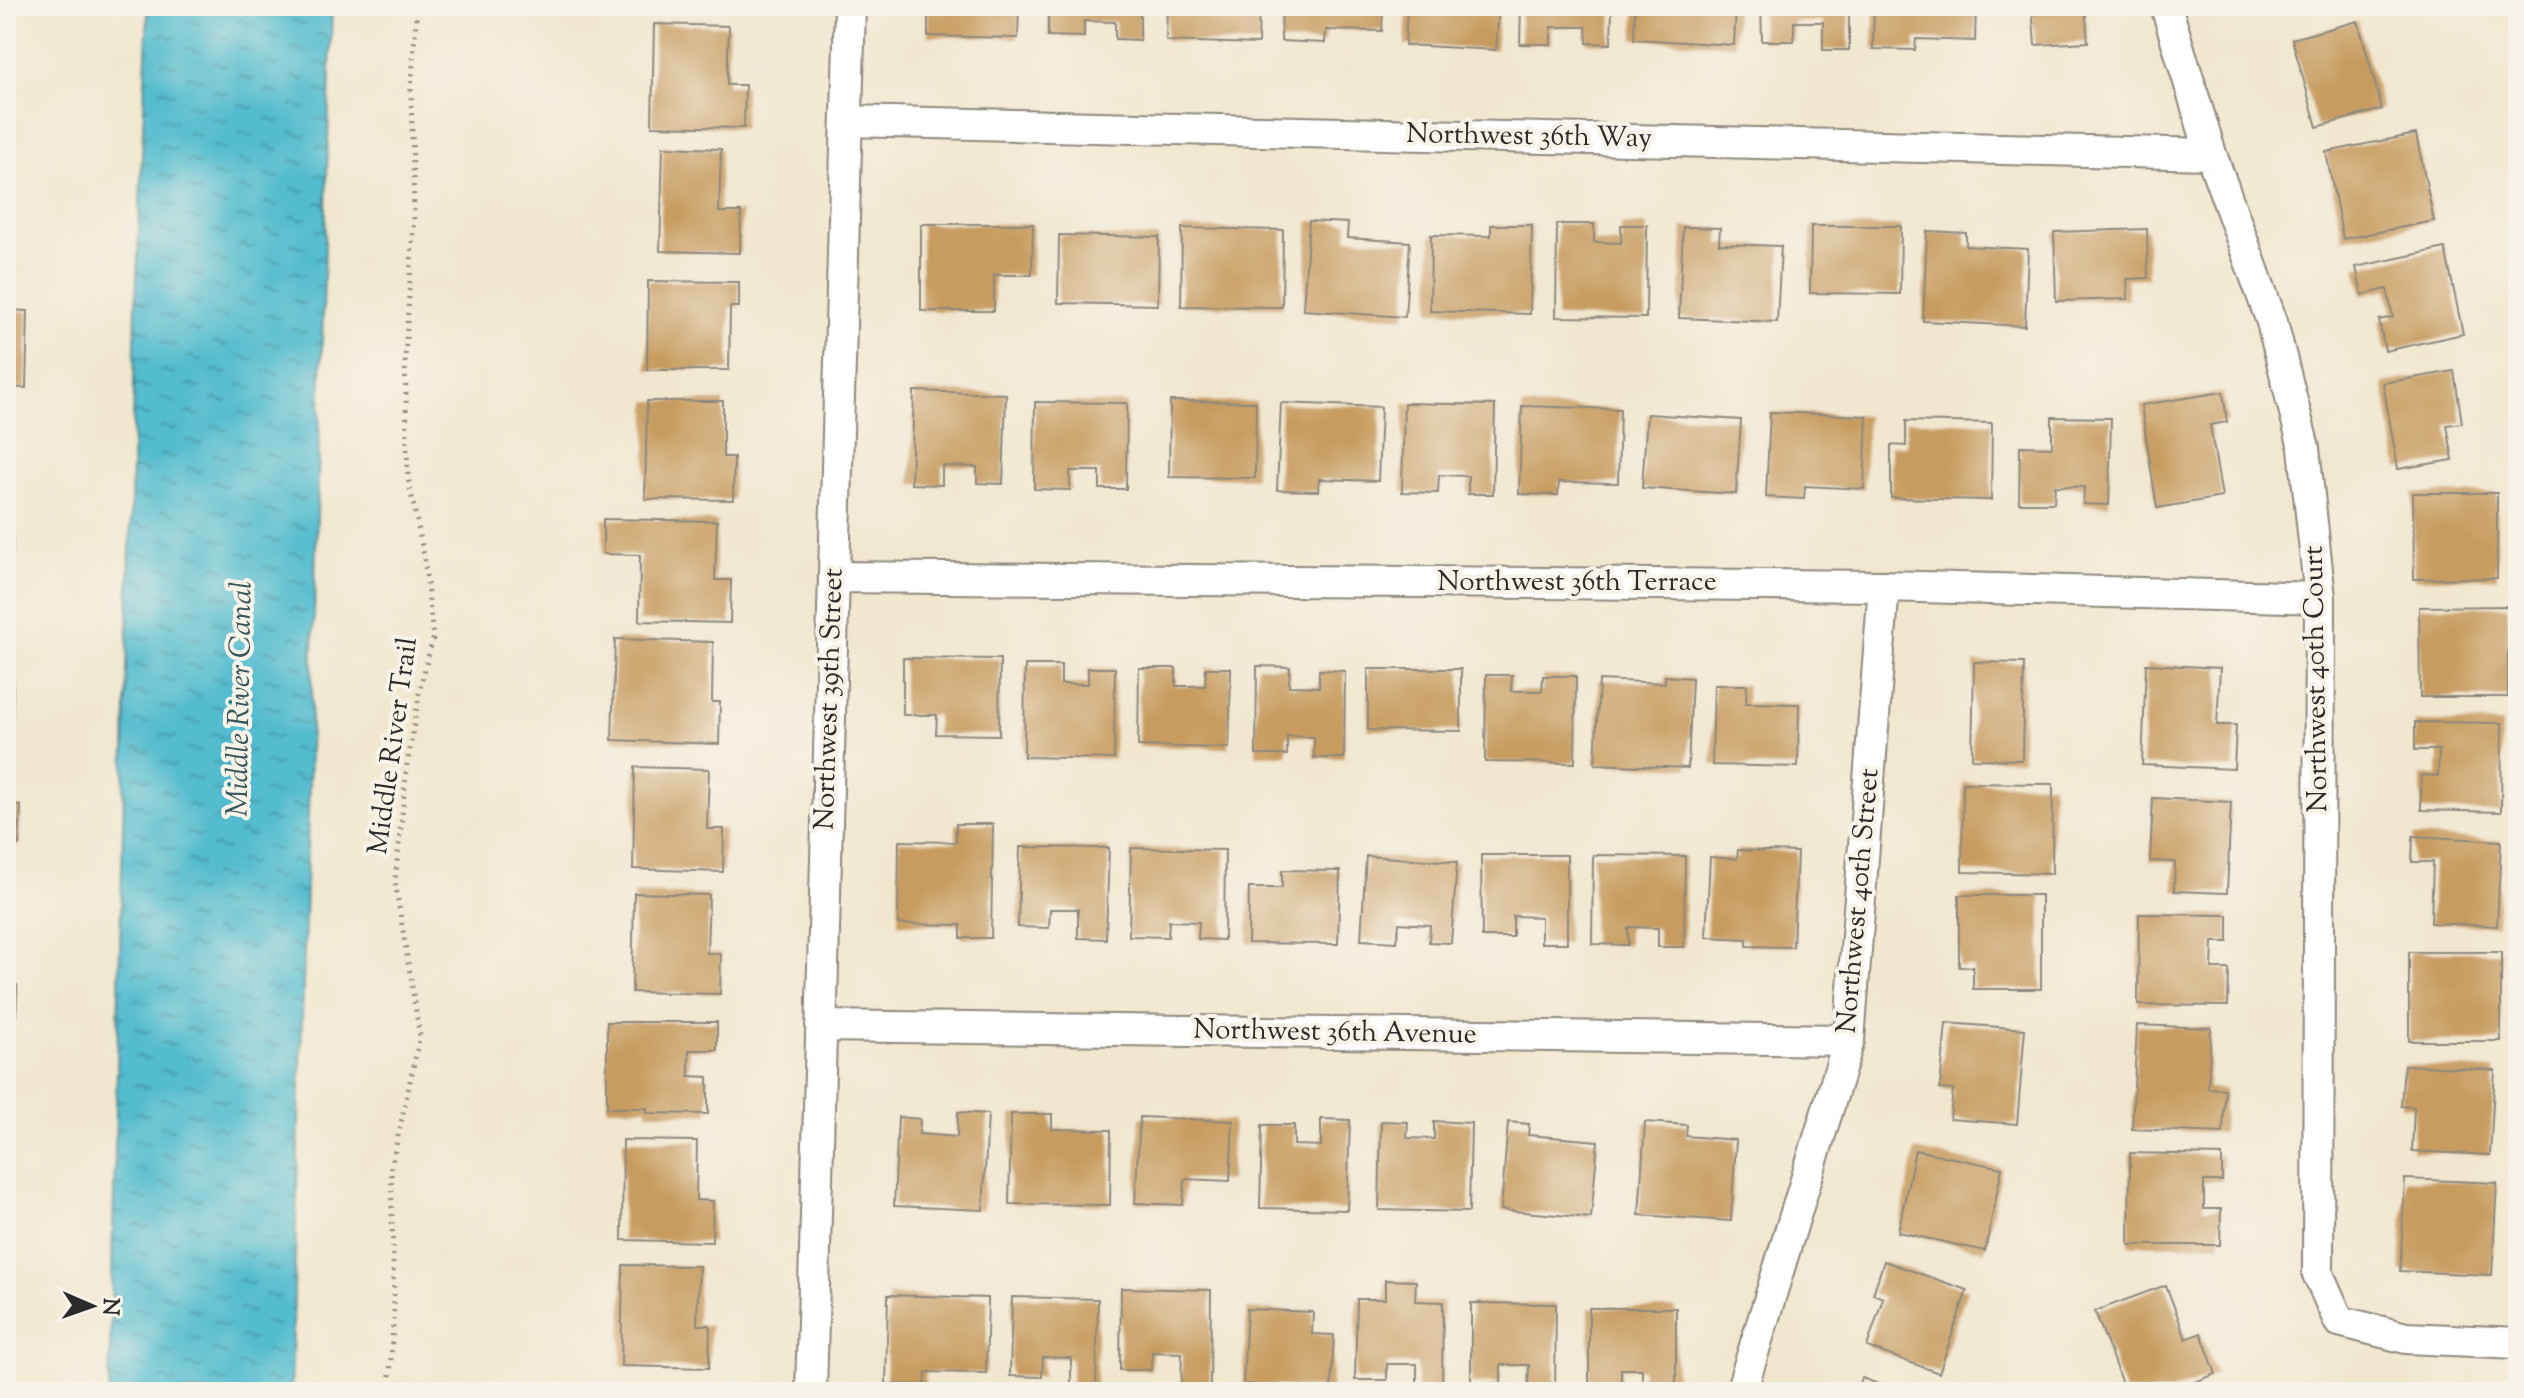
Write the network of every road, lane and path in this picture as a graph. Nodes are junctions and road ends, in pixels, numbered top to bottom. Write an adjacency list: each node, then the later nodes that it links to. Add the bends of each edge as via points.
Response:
1 (417, 6): 12 (path, Middle River Trail, via 411,91 414,215 405,358 408,478 433,638 407,766 395,882 420,1036 391,1168 394,1307)
2 (850, 6): 4 (street, Northwest 39th Street)
3 (2166, 6): 5 (street, Northwest 40th Court)
4 (847, 121): 5 (street, Northwest 36th Way); 6 (street, Northwest 39th Street)
5 (2211, 154): 8 (street, Northwest 40th Court, via 2272,322 2304,448)
6 (834, 577): 7 (street, Northwest 36th Terrace); 9 (street, Northwest 39th Street)
7 (1884, 586): 8 (street, Northwest 36th Terrace); 10 (street, Northwest 40th Street)
8 (2320, 598): 11 (street, Northwest 40th Court, via 2318,1274 2339,1321 2406,1338)
9 (821, 1026): 10 (street, Northwest 36th Avenue); 13 (street, Northwest 39th Street)
10 (1849, 1040): 14 (street, Northwest 40th Street)
11 (2518, 1343)
12 (389, 1392)
13 (811, 1392)
14 (1741, 1392)

